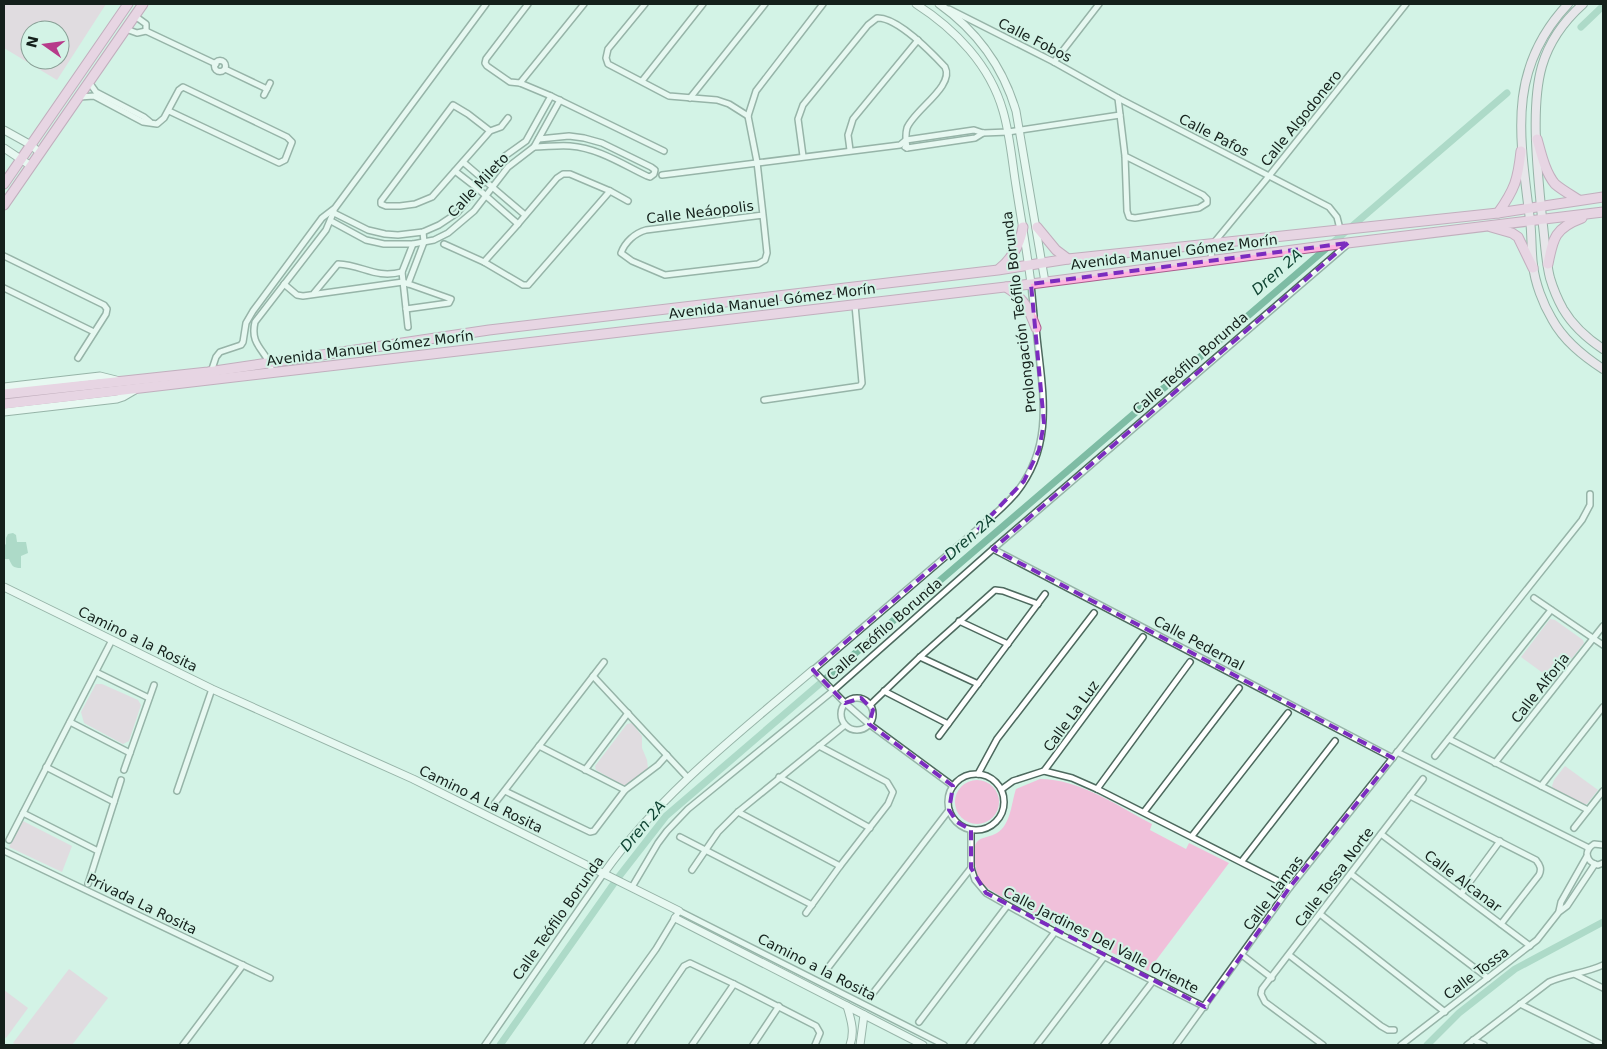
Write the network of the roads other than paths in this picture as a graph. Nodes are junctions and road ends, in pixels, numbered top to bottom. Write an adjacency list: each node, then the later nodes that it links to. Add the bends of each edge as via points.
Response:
1 (128, 4): 47 (main road)
2 (143, 4): 16 (main road)
3 (486, 4): 77 (street)
4 (528, 4): 24 (street, via 485,63 510,82)
5 (584, 4): 24 (street)
6 (645, 4): 21 (street, via 608,49 606,58 608,64)
7 (703, 4): 21 (street)
8 (765, 4): 30 (street)
9 (916, 4): 40 (street, Prolongación Teófilo Borunda, via 944,24 970,50 992,83)
10 (939, 4): 20 (street, Calle Fobos); 38 (street, Prolongación Teófilo Borunda, via 970,30 992,58 1011,94)
11 (1099, 4): 20 (street)
12 (1406, 4): 64 (street, Calle Algodonero)
13 (1568, 4): 53 (main road, via 1548,26 1530,62 1522,100)
14 (1583, 4): 44 (main road, via 1561,27 1541,68 1537,94)
15 (823, 5): 35 (street, via 756,91)
16 (135, 16): 17 (main road); 18 (street, via 146,24)
17 (126, 29): 18 (street, via 137,33); 22 (main road)
18 (146, 31): 25 (street, via 216,64 218,71 225,69)
19 (918, 40): 45 (street, via 948,72 946,81 910,123); 52 (street, via 853,119 848,135); 56 (street, via 881,18 868,25 803,105 798,119)
20 (1054, 62): 31 (street, Calle Fobos)
21 (642, 81): 30 (street, via 669,96)
22 (89, 82): 26 (street); 29 (main road)
23 (270, 83): 25 (street)
24 (520, 83): 28 (street)
25 (267, 89): 27 (street)
26 (95, 94): 29 (street); 33 (street, via 143,122 160,123)
27 (264, 95)
28 (551, 96): 32 (street); 65 (street, Calle Mileto, via 526,141 505,156)
29 (78, 97): 55 (main road)
30 (690, 98): 35 (street, via 717,100)
31 (1118, 98): 34 (street); 64 (street, Calle Pafos)
32 (560, 100): 43 (street, Calle Mileto); 54 (street)
33 (169, 111): 33 (street, via 275,162 285,160 292,142 183,87)
34 (1120, 115): 38 (street); 57 (street)
35 (748, 116): 60 (street)
36 (508, 118): 39 (street, via 501,127)
37 (4, 130): 47 (street)
38 (1020, 130): 40 (street); 86 (street, Prolongación Teófilo Borunda)
39 (490, 131): 59 (street); 62 (street, via 453,105 381,204 400,206 426,200)
40 (1008, 132): 41 (street); 87 (street, Prolongación Teófilo Borunda)
41 (983, 134): 42 (street, via 974,130); 46 (street)
42 (934, 136): 45 (street); 46 (street)
43 (539, 139): 49 (street, Calle Mileto); 49 (street, via 569,136 593,140 651,167 654,174 647,176 598,152 582,148)
44 (1537, 139): 72 (main road, via 1552,180); 75 (main road)
45 (906, 140): 48 (street); 51 (street)
46 (935, 144): 51 (street)
47 (31, 145): 55 (street); 58 (main road)
48 (900, 145): 51 (street); 52 (street)
49 (534, 147): 67 (street, Calle Mileto, via 508,167)
50 (4, 148): 58 (street)
51 (907, 148)
52 (850, 150): 56 (street)
53 (1521, 151): 76 (main road); 78 (main road, via 1516,183)
54 (664, 152)
55 (40, 153): 61 (main road)
56 (803, 156): 60 (street)
57 (1125, 156): 57 (street, via 1130,217 1199,208 1207,203 1207,199 1198,192)
58 (21, 159): 61 (street); 66 (main road)
59 (463, 162): 62 (street); 65 (street)
60 (757, 162): 63 (street); 80 (street)
61 (31, 166): 74 (main road)
62 (455, 171): 68 (street)
63 (662, 175)
64 (1269, 176): 89 (street, Calle Pafos, via 1330,207); 95 (street, Calle Algodonero)
65 (484, 180): 67 (street); 68 (street, Calle Mileto)
66 (4, 184)
67 (492, 187): 70 (street, Calle Mileto); 81 (street)
68 (477, 188): 70 (street); 90 (street, Calle Mileto, via 457,213)
69 (610, 191): 73 (street); 81 (street, via 563,174); 99 (street, via 528,285)
70 (486, 196): 85 (street); 91 (street, Calle Mileto, via 464,221 434,240)
71 (1603, 197): 72 (main road, Avenida Manuel Gómez Morín)
72 (1579, 200): 75 (main road, Avenida Manuel Gómez Morín)
73 (628, 201)
74 (4, 205)
75 (1541, 206): 76 (main road, Avenida Manuel Gómez Morín); 82 (main road)
76 (1528, 208): 78 (main road, Avenida Manuel Gómez Morín); 83 (main road)
77 (334, 210): 84 (street); 90 (street, Calle Mileto, via 376,232 398,235); 122 (street, via 322,218 253,311 246,323 243,342 220,352)
78 (1498, 213): 89 (main road, Avenida Manuel Gómez Morín)
79 (1600, 213): 82 (main road, Avenida Manuel Gómez Morín); 101 (main road, via 1565,225 1551,248)
80 (764, 215): 80 (street, Calle Neáopolis, via 646,230 626,243 621,253 664,275 758,264 765,260 767,253)
81 (525, 216): 85 (street)
82 (1542, 218): 83 (main road, Avenida Manuel Gómez Morín); 101 (main road)
83 (1530, 220): 88 (main road, Avenida Manuel Gómez Morín); 103 (main road)
84 (331, 221): 93 (street, Calle Mileto, via 375,243); 108 (street)
85 (518, 224): 99 (street)
86 (1036, 224): 87 (street); 97 (main road); 100 (street, Prolongación Teófilo Borunda)
87 (1022, 226): 102 (street, Prolongación Teófilo Borunda); 104 (main road, via 1015,252)
88 (1488, 226): 92 (main road, Avenida Manuel Gómez Morín); 103 (main road, via 1512,232 1518,237)
89 (1344, 229): 95 (main road, Avenida Manuel Gómez Morín)
90 (423, 232): 91 (street)
91 (424, 242): 93 (street, Calle Mileto); 107 (street)
92 (1348, 243): 98 (main road, Avenida Manuel Gómez Morín); 130 (street, Calle Teófilo Borunda)
93 (413, 244): 105 (street)
94 (444, 244): 99 (street)
95 (1212, 244): 97 (main road, Avenida Manuel Gómez Morín); 98 (street)
96 (4, 256): 117 (street, via 104,305 106,314)
97 (1068, 260): 100 (main road, Avenida Manuel Gómez Morín)
98 (1211, 261): 106 (main road, Avenida Manuel Gómez Morín)
99 (484, 262)
100 (1043, 264): 102 (main road, Avenida Manuel Gómez Morín); 106 (street, Prolongación Teófilo Borunda)
101 (1548, 264): 118 (main road, via 1555,293 1563,309 1584,335)
102 (1029, 266): 104 (main road, Avenida Manuel Gómez Morín); 109 (street, Prolongación Teófilo Borunda)
103 (1533, 268): 121 (main road, via 1552,320 1571,344)
104 (998, 270): 120 (main road, Avenida Manuel Gómez Morín, via 489,330)
105 (402, 272): 107 (street); 112 (street, via 380,274 338,264)
106 (1045, 282): 109 (main road, Avenida Manuel Gómez Morín)
107 (406, 283): 112 (street); 114 (street); 114 (street, via 451,302)
108 (284, 284): 112 (street, via 297,295); 120 (street, via 254,322 252,331 257,345)
109 (1031, 284): 110 (main road, Avenida Manuel Gómez Morín); 116 (street, Prolongación Teófilo Borunda)
110 (1006, 287): 113 (main road, Avenida Manuel Gómez Morín); 116 (main road, via 1024,302)
111 (4, 288): 117 (street)
112 (314, 294)
113 (855, 305): 123 (main road, Avenida Manuel Gómez Morín); 126 (street, via 860,386)
114 (406, 309): 115 (street)
115 (408, 327)
116 (1036, 328): 148 (street, Prolongación Teófilo Borunda, via 1044,423 1039,450 1024,481 992,517)
117 (94, 332): 119 (street)
118 (1603, 349)
119 (78, 358)
120 (270, 363): 122 (main road, Avenida Manuel Gómez Morín); 123 (street)
121 (1603, 369)
122 (210, 372): 125 (main road, Avenida Manuel Gómez Morín)
123 (272, 373): 124 (main road, Avenida Manuel Gómez Morín)
124 (137, 388): 127 (main road, Avenida Manuel Gómez Morín); 128 (street, via 117,399)
125 (6, 392)
126 (764, 400)
127 (7, 404)
128 (4, 412)
129 (1590, 494): 172 (street, Calle Llamas, via 1590,505 1582,520)
130 (993, 549): 152 (street, Calle Teófilo Borunda); 176 (street, Calle Pedernal)
131 (4, 587): 141 (street, Camino a la Rosita)
132 (1045, 594): 134 (street)
133 (1534, 598): 135 (street)
134 (1038, 604): 137 (street, via 998,590); 142 (street)
135 (1551, 610): 140 (street); 168 (street)
136 (1094, 613): 182 (street, via 997,739)
137 (959, 621): 142 (street); 144 (street)
138 (1603, 626): 140 (street, Calle Alforja)
139 (1144, 637): 181 (street, Calle La Luz)
140 (1594, 638): 143 (street); 177 (street, Calle Alforja)
141 (112, 640): 147 (street); 154 (street, Camino a la Rosita)
142 (1008, 644): 150 (street)
143 (1603, 645)
144 (920, 657): 150 (street); 155 (street)
145 (604, 662): 149 (street)
146 (1190, 662): 190 (street)
147 (96, 672): 156 (street); 163 (street)
148 (815, 672): 152 (street); 184 (street, Calle Teófilo Borunda)
149 (593, 676): 161 (street); 170 (street)
150 (978, 684): 165 (street)
151 (154, 685): 156 (street)
152 (832, 688): 157 (street); 226 (street, Calle Teófilo Borunda, via 688,809 662,837)
153 (1239, 688): 201 (street)
154 (212, 689): 160 (street, Camino a la Rosita); 193 (street)
155 (884, 691): 158 (street); 165 (street)
156 (149, 698): 173 (street)
157 (845, 703): 158 (street, via 856,698); 164 (street); 166 (street, via 841,711)
158 (870, 705): 164 (street, via 873,716)
159 (1603, 707): 188 (street)
160 (263, 712): 223 (street, Camino A La Rosita, via 413,779)
161 (628, 713): 174 (street); 180 (street)
162 (1288, 713): 207 (street)
163 (70, 722): 173 (street); 178 (street)
164 (869, 724): 166 (street, via 859,730); 187 (street)
165 (948, 724): 167 (street)
166 (845, 725): 171 (street)
167 (939, 736)
168 (1448, 739): 175 (street); 177 (street)
169 (1335, 741): 217 (street)
170 (539, 746): 180 (street); 191 (street)
171 (819, 746): 183 (street); 203 (street, via 886,782 893,792)
172 (1397, 752): 176 (street, Calle Llamas); 212 (street)
173 (130, 753): 179 (street)
174 (667, 755): 184 (street); 192 (street)
175 (1435, 756)
176 (1393, 758): 227 (street, Calle Llamas)
177 (1495, 763): 188 (street)
178 (46, 767): 196 (street); 202 (street)
179 (124, 770)
180 (585, 770): 192 (street)
181 (1044, 771): 189 (street, Calle La Luz, via 1013,781); 190 (street)
182 (978, 774): 187 (street, via 964,776); 189 (street, via 992,778)
183 (779, 777): 200 (street); 203 (street)
184 (688, 778): 223 (street, Calle Teófilo Borunda, via 659,806)
185 (1423, 779): 195 (street, Calle Tossa Norte)
186 (121, 780): 196 (street)
187 (953, 786): 198 (street)
188 (1541, 786): 199 (street)
189 (1002, 789): 205 (street, via 1004,807 996,822 989,828)
190 (1097, 789): 201 (street)
191 (505, 790): 192 (street, via 590,832); 197 (street)
192 (624, 790)
193 (177, 791)
194 (1603, 791): 199 (street)
195 (1410, 796): 206 (street, Calle Tossa Norte); 210 (street)
196 (114, 802): 215 (street)
197 (495, 803)
198 (949, 810): 205 (street, via 957,822); 244 (street)
199 (1588, 810): 204 (street)
200 (738, 812): 213 (street); 220 (street)
201 (1144, 812): 207 (street)
202 (23, 813): 209 (street); 215 (street)
203 (870, 828): 220 (street)
204 (1574, 828)
205 (971, 830): 221 (street)
206 (1381, 834): 224 (street, Calle Tossa Norte); 228 (street, Calle Alcanar)
207 (1192, 836): 217 (street)
208 (680, 837): 213 (street)
209 (8, 840)
210 (1500, 841): 228 (street); 236 (street, via 1536,860 1541,867 1539,875)
211 (1603, 844): 212 (street)
212 (1589, 848): 216 (street, Calle Tossa)
213 (705, 850): 222 (street); 229 (street)
214 (4, 851): 243 (street, Privada La Rosita)
215 (98, 852): 225 (street)
216 (1587, 856): 219 (street); 232 (street, Calle Tossa)
217 (1242, 861): 227 (street)
218 (1603, 862): 219 (street)
219 (1595, 864): 232 (street, Calle Tossa, via 1567,906)
220 (840, 866): 229 (street)
221 (970, 868): 230 (street, Calle Jardines Del Valle Oriente, via 980,888); 252 (street)
222 (692, 870)
223 (607, 874): 226 (street, Camino A La Rosita); 263 (street, Calle Teófilo Borunda)
224 (1351, 874): 234 (street, Calle Tossa Norte); 248 (street)
225 (88, 884)
226 (632, 887): 231 (street, Camino A La Rosita)
227 (1290, 887): 239 (street, Calle Llamas)
228 (1461, 894): 236 (street, Calle Alcanar)
229 (812, 905): 233 (street)
230 (1007, 906): 237 (street, Calle Jardines Del Valle Oriente); 259 (street)
231 (678, 911): 235 (street); 272 (street, Camino a la Rosita)
232 (1558, 912): 238 (street, Calle Tossa)
233 (806, 913)
234 (1320, 914): 240 (street, Calle Tossa Norte); 257 (street)
235 (675, 918): 255 (street, Camino A La Rosita); 264 (street)
236 (1501, 924): 238 (street, Calle Alcanar)
237 (1055, 932): 241 (street, Calle Jardines Del Valle Oriente); 273 (street)
238 (1530, 946): 248 (street, Calle Tossa)
239 (1242, 955): 247 (street); 256 (street, Calle Llamas)
240 (1288, 955): 247 (street, Calle Tossa Norte); 260 (street, via 1381,1026)
241 (1104, 957): 249 (street, Calle Jardines Del Valle Oriente); 274 (street)
242 (1603, 965): 245 (street)
243 (243, 966): 246 (street, Privada La Rosita); 262 (street)
244 (824, 972)
245 (1575, 974): 251 (street); 253 (street, via 1550,982)
246 (270, 978)
247 (1272, 978): 277 (street, Calle Tossa Norte, via 1262,989 1265,1002)
248 (1488, 978): 257 (street, Calle Tossa)
249 (1153, 981): 256 (street, Calle Jardines Del Valle Oriente); 275 (street)
250 (734, 984): 254 (street); 265 (street, via 693,963 687,964); 266 (street)
251 (1603, 988)
252 (870, 997)
253 (1520, 1004): 261 (street); 281 (street)
254 (779, 1006): 267 (street); 268 (street, via 816,1026 820,1034)
255 (847, 1006): 258 (street, Camino a la Rosita); 269 (street, via 853,1034)
256 (1205, 1006): 276 (street, Calle Llamas)
257 (1445, 1012): 278 (street, Calle Tossa)
258 (864, 1014): 270 (street); 271 (street, Camino a la Rosita)
259 (919, 1022)
260 (1394, 1030)
261 (1473, 1040): 279 (street); 280 (street)
262 (183, 1045)
263 (485, 1045)
264 (587, 1045)
265 (630, 1045)
266 (692, 1045)
267 (753, 1045)
268 (815, 1045)
269 (850, 1045)
270 (860, 1045)
271 (923, 1045)
272 (944, 1045)
273 (970, 1045)
274 (1038, 1045)
275 (1104, 1045)
276 (1176, 1045)
277 (1323, 1045)
278 (1401, 1045)
279 (1468, 1045)
280 (1484, 1045)
281 (1603, 1045)

